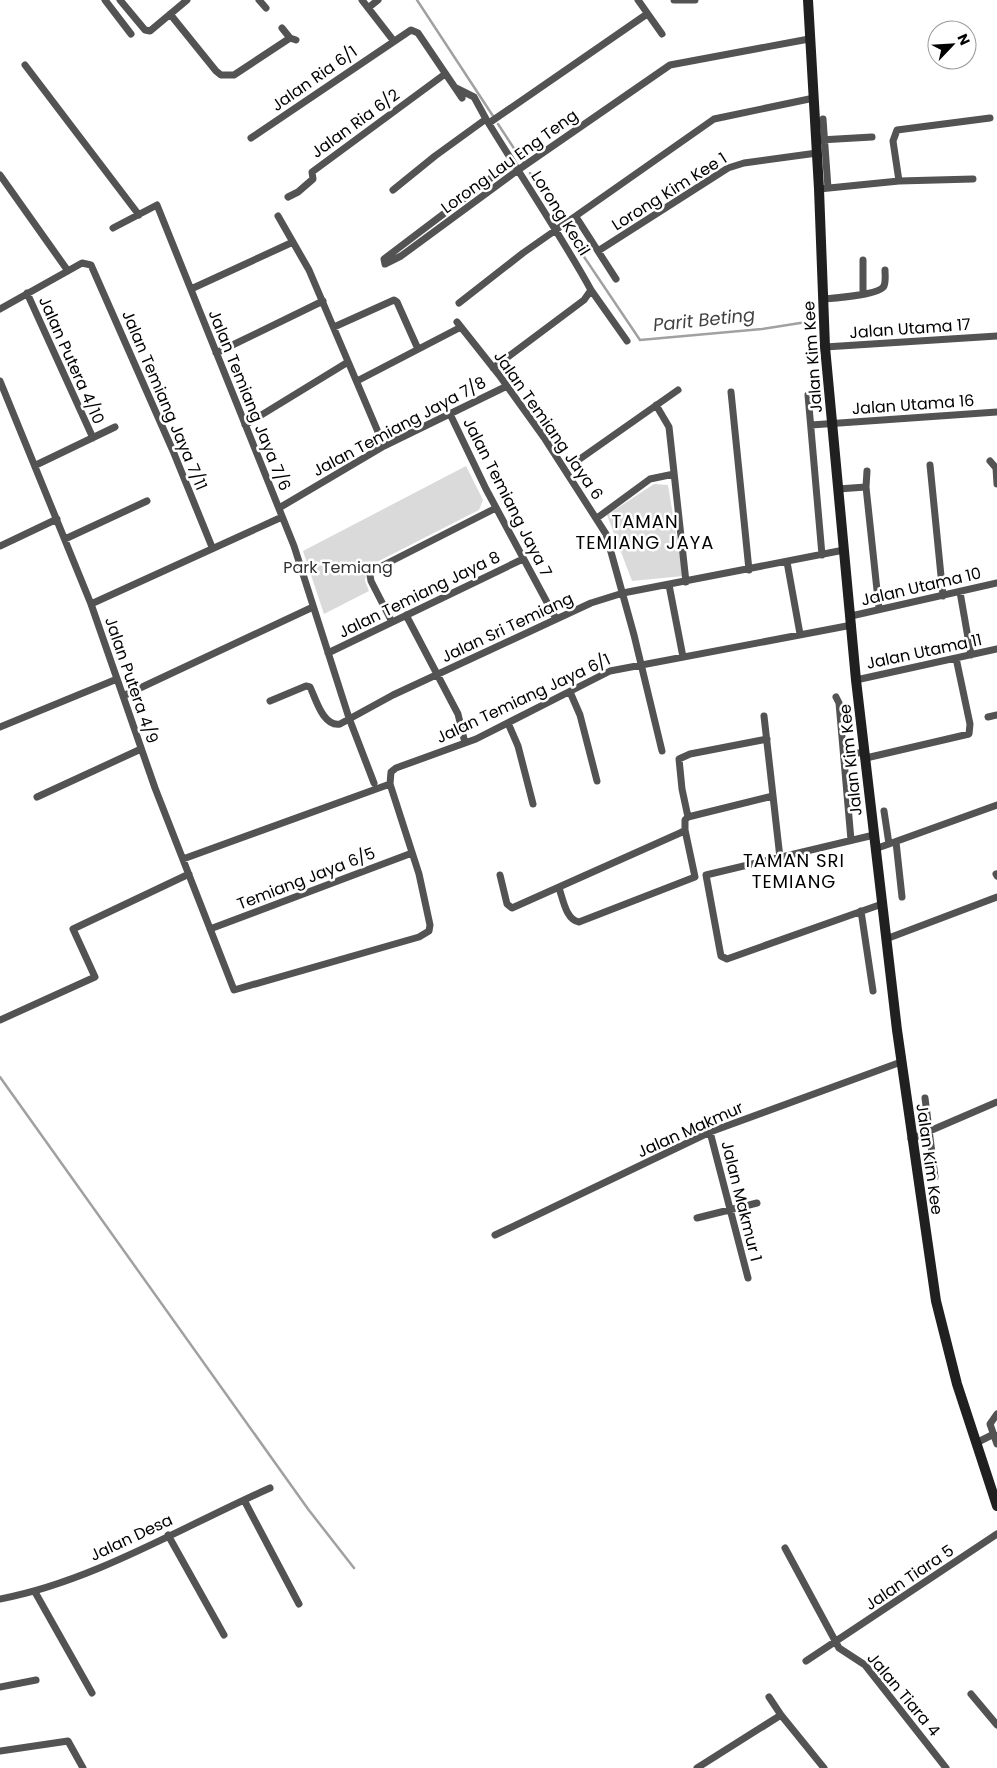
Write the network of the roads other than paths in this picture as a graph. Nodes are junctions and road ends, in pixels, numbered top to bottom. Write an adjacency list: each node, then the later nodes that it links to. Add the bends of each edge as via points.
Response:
1 (105, 0): 16 (street)
2 (120, 0): 13 (street, via 145,30 154,29)
3 (187, 0): 13 (street)
4 (259, 0): 11 (street)
5 (362, 0): 12 (street)
6 (378, 0): 12 (street)
7 (638, 0): 14 (street)
8 (674, 0): 9 (street)
9 (695, 0)
10 (808, 0): 18 (street, Jalan Kim Kee)
11 (266, 8)
12 (368, 8): 19 (street)
13 (170, 14): 15 (street, via 221,75 234,75 293,39)
14 (648, 14): 17 (street); 27 (street)
15 (282, 28)
16 (131, 34)
17 (662, 34)
18 (809, 39): 24 (street, Jalan Kim Kee); 33 (street, Lorong Lau Eng Teng, via 670,65)
19 (393, 40): 21 (street, Jalan Ria 6/1, via 411,30 418,33); 29 (street, Jalan Ria 6/1)
20 (25, 66): 40 (street)
21 (445, 74): 22 (street); 39 (street, Jalan Ria 6/2, via 312,172 313,179)
22 (455, 88): 23 (street); 27 (street, Lorong Kecil, via 474,97)
23 (462, 98)
24 (814, 98): 30 (street, Jalan Kim Kee); 42 (street, via 714,119)
25 (990, 118): 36 (street, via 897,130 893,141)
26 (823, 119): 30 (street)
27 (492, 120): 32 (street, Lorong Kecil); 38 (street, via 435,156)
28 (872, 137): 30 (street)
29 (251, 138)
30 (821, 140): 31 (street, Jalan Kim Kee); 37 (street)
31 (817, 153): 37 (street, Jalan Kim Kee); 46 (street, Lorong Kim Kee 1, via 744,162 728,168)
32 (512, 162): 33 (street, Lorong Kecil); 33 (street, Lorong Lau Eng Teng, via 384,259 385,264 401,256)
33 (523, 166): 43 (street, Lorong Kecil)
34 (0, 175): 49 (street)
35 (973, 179): 36 (street)
36 (899, 181): 37 (street)
37 (823, 188): 55 (street, Jalan Kim Kee)
38 (393, 190)
39 (288, 197)
40 (139, 215): 44 (street, Jalan Temiang Jaya 7/6); 51 (street, Jalan Temiang Jaya 7/6, via 157,206)
41 (278, 216): 45 (street)
42 (576, 217): 43 (street); 46 (street)
43 (563, 226): 52 (street, Lorong Kecil); 57 (street)
44 (113, 228)
45 (293, 242): 51 (street); 56 (street)
46 (598, 251): 50 (street)
47 (863, 260): 54 (street)
48 (885, 270): 54 (street, via 882,289)
49 (68, 271): 53 (street); 99 (street, Jalan Temiang Jaya 7/11, via 82,263 91,265)
50 (616, 279)
51 (190, 289): 64 (street, Jalan Temiang Jaya 7/6)
52 (591, 290): 61 (street, Lorong Kecil); 66 (street, via 584,300)
53 (27, 294): 58 (street); 80 (street, Jalan Putera 4/10)
54 (863, 294): 55 (street)
55 (823, 299): 62 (street, Jalan Kim Kee)
56 (323, 301): 59 (street); 64 (street)
57 (459, 303)
58 (0, 309)
59 (334, 327): 63 (street, via 394,300); 65 (street)
60 (997, 336): 62 (street, Jalan Utama 17)
61 (627, 340)
62 (825, 347): 76 (street, Jalan Kim Kee)
63 (418, 349): 66 (street, Jalan Temiang Jaya 6, via 459,324); 68 (street)
64 (216, 353): 77 (street, Jalan Temiang Jaya 7/6)
65 (348, 362): 68 (street); 77 (street)
66 (493, 368): 69 (street, Jalan Temiang Jaya 6)
67 (0, 381): 84 (street, Jalan Putera 4/9)
68 (357, 381): 81 (street)
69 (507, 386): 75 (street, Jalan Temiang Jaya 7/8); 96 (street, Jalan Temiang Jaya 6)
70 (678, 390): 73 (street)
71 (730, 392): 104 (street)
72 (808, 395): 78 (street)
73 (656, 405): 82 (street); 87 (street, via 669,427)
74 (997, 412): 76 (street, Jalan Utama 16)
75 (450, 414): 81 (street, Jalan Temiang Jaya 7/8); 93 (street, Jalan Temiang Jaya 7)
76 (832, 423): 78 (street, Jalan Utama 16); 90 (street, Jalan Kim Kee)
77 (245, 425): 92 (street, Jalan Temiang Jaya 7/6)
78 (810, 425): 101 (street)
79 (115, 427): 80 (street)
80 (92, 438): 84 (street)
81 (384, 446): 92 (street, Jalan Temiang Jaya 7/8)
82 (577, 461)
83 (990, 461): 88 (street, via 996,468)
84 (36, 465): 95 (street, Jalan Putera 4/9)
85 (930, 465): 110 (street)
86 (867, 471): 89 (street)
87 (674, 474): 96 (street, via 650,480); 105 (street)
88 (997, 484)
89 (866, 487): 90 (street); 113 (street)
90 (838, 490): 100 (street, Jalan Kim Kee)
91 (147, 501): 97 (street)
92 (279, 508): 94 (street, Jalan Temiang Jaya 7/6)
93 (496, 508): 102 (street, Jalan Temiang Jaya 7); 117 (street, via 372,571 371,581)
94 (282, 517): 99 (street); 112 (street, Jalan Temiang Jaya 7/6)
95 (57, 518): 97 (street, Jalan Putera 4/9); 98 (street)
96 (596, 518): 109 (street, Jalan Temiang Jaya 6, via 610,545)
97 (65, 539): 111 (street, Jalan Putera 4/9)
98 (0, 546)
99 (212, 547): 111 (street)
100 (844, 550): 101 (street, Jalan Sri Temiang); 116 (street, Jalan Kim Kee)
101 (822, 555): 103 (street, Jalan Sri Temiang)
102 (523, 559): 114 (street, Jalan Temiang Jaya 8); 115 (street, Jalan Temiang Jaya 7)
103 (787, 562): 104 (street, Jalan Sri Temiang); 118 (street)
104 (749, 570): 105 (street, Jalan Sri Temiang)
105 (686, 582): 107 (street, Jalan Sri Temiang)
106 (997, 583): 108 (street, Jalan Utama 10)
107 (669, 585): 109 (street, Jalan Sri Temiang); 122 (street)
108 (960, 592): 110 (street, Jalan Utama 10); 121 (street)
109 (623, 593): 115 (street, Jalan Sri Temiang); 124 (street, Jalan Temiang Jaya 6)
110 (943, 596): 113 (street, Jalan Utama 10)
111 (91, 604): 126 (street, Jalan Putera 4/9)
112 (313, 607): 120 (street, Jalan Temiang Jaya 7/6); 129 (street)
113 (880, 609): 116 (street, Jalan Utama 10)
114 (406, 615): 117 (street, Jalan Temiang Jaya 8); 125 (street)
115 (556, 619): 125 (street, Jalan Sri Temiang)
116 (851, 620): 118 (street, Jalan Temiang Jaya 6/1); 127 (street, Jalan Kim Kee)
117 (392, 622): 120 (street, Jalan Temiang Jaya 8)
118 (800, 634): 122 (street, Jalan Temiang Jaya 6/1)
119 (997, 649): 121 (street, Jalan Utama 11)
120 (328, 653): 135 (street, Jalan Temiang Jaya 7/6)
121 (971, 655): 123 (street, Jalan Utama 11)
122 (683, 657): 124 (street, Jalan Temiang Jaya 6/1)
123 (956, 658): 127 (street, Jalan Utama 11); 143 (street, via 970,724 969,734)
124 (642, 664): 128 (street, Jalan Temiang Jaya 6/1, via 610,671); 141 (street, Jalan Temiang Jaya 6)
125 (437, 675): 135 (street, Jalan Sri Temiang); 139 (street, via 458,714)
126 (117, 679): 129 (street, Jalan Putera 4/9); 137 (street)
127 (856, 680): 143 (street, Jalan Kim Kee)
128 (570, 692): 136 (street, Jalan Temiang Jaya 6/1); 145 (street, via 580,715)
129 (123, 696): 140 (street, Jalan Putera 4/9)
130 (836, 697): 142 (street)
131 (270, 701): 135 (street, Jalan Sri Temiang, via 306,686 310,687 327,720 336,724)
132 (997, 715): 134 (street)
133 (764, 716): 138 (street)
134 (988, 717)
135 (350, 718): 146 (street, Jalan Temiang Jaya 7/6)
136 (508, 723): 139 (street, Jalan Temiang Jaya 6/1); 149 (street, via 518,746)
137 (0, 727)
138 (767, 739): 147 (street); 152 (street, via 679,759)
139 (465, 743): 144 (street, Jalan Temiang Jaya 6/1, via 396,768)
140 (141, 749): 148 (street); 160 (street, Jalan Putera 4/9)
141 (662, 751)
142 (844, 755): 143 (street); 155 (street)
143 (865, 755): 154 (street, Jalan Kim Kee)
144 (389, 780): 158 (street); 160 (street, Jalan Temiang Jaya 6/1)
145 (598, 780)
146 (374, 783)
147 (773, 796): 152 (street); 159 (street)
148 (37, 798)
149 (533, 804)
150 (997, 805): 156 (street)
151 (884, 811): 156 (street)
152 (688, 817): 153 (street)
153 (685, 830): 163 (street); 163 (street, via 695,877 579,922 570,917)
154 (874, 835): 155 (street); 157 (street, Jalan Kim Kee)
155 (851, 840): 159 (street)
156 (893, 843): 157 (street); 164 (street)
157 (876, 849): 166 (street, Jalan Kim Kee)
158 (412, 853): 168 (street, Temiang Jaya 6/5); 168 (street, Jalan Putera 4/9, via 430,925 429,930 419,937 234,990)
159 (780, 858): 167 (street, via 706,875 724,959)
160 (183, 859): 161 (street, Jalan Putera 4/9)
161 (189, 874): 168 (street, Jalan Putera 4/9); 171 (street, via 73,929 95,977)
162 (500, 875): 163 (street, via 512,908)
163 (560, 888)
164 (902, 897)
165 (997, 897): 169 (street)
166 (882, 904): 167 (street); 169 (street, Jalan Kim Kee)
167 (862, 911): 170 (street)
168 (210, 929)
169 (886, 939): 172 (street, Jalan Kim Kee)
170 (872, 991)
171 (0, 1020)
172 (901, 1062): 176 (street, Jalan Makmur); 177 (street, Jalan Kim Kee)
173 (925, 1098): 175 (street)
174 (997, 1102): 175 (street)
175 (930, 1131): 177 (street); 178 (street)
176 (710, 1132): 180 (street, Jalan Makmur 1); 182 (street, Jalan Makmur)
177 (911, 1139): 186 (street, Jalan Kim Kee, via 936,1300)
178 (935, 1176)
179 (758, 1203): 180 (street)
180 (730, 1210): 181 (street); 183 (street, Jalan Makmur 1)
181 (697, 1218)
182 (495, 1235)
183 (748, 1278)
184 (997, 1414): 185 (street, via 990,1424)
185 (991, 1436): 186 (street); 187 (street)
186 (976, 1443): 190 (street, Jalan Kim Kee)
187 (997, 1444)
188 (270, 1488): 189 (street, Jalan Desa)
189 (244, 1500): 192 (street, Jalan Desa); 196 (street)
190 (997, 1506)
191 (997, 1534): 198 (street, Jalan Tiara 5)
192 (168, 1535): 194 (street, Jalan Desa); 197 (street)
193 (785, 1548): 198 (street, Jalan Tiara 4)
194 (35, 1592): 195 (street, Jalan Desa); 202 (street)
195 (0, 1599)
196 (299, 1604)
197 (224, 1635)
198 (836, 1643): 199 (street); 211 (street, Jalan Tiara 4, via 865,1665)
199 (806, 1661)
200 (36, 1680): 201 (street)
201 (0, 1687)
202 (92, 1693)
203 (971, 1694): 206 (street)
204 (769, 1697): 205 (street)
205 (781, 1715): 209 (street); 210 (street)
206 (997, 1725)
207 (0, 1751): 208 (street, via 68,1741)
208 (83, 1768)
209 (697, 1768)
210 (824, 1768)
211 (946, 1768)

